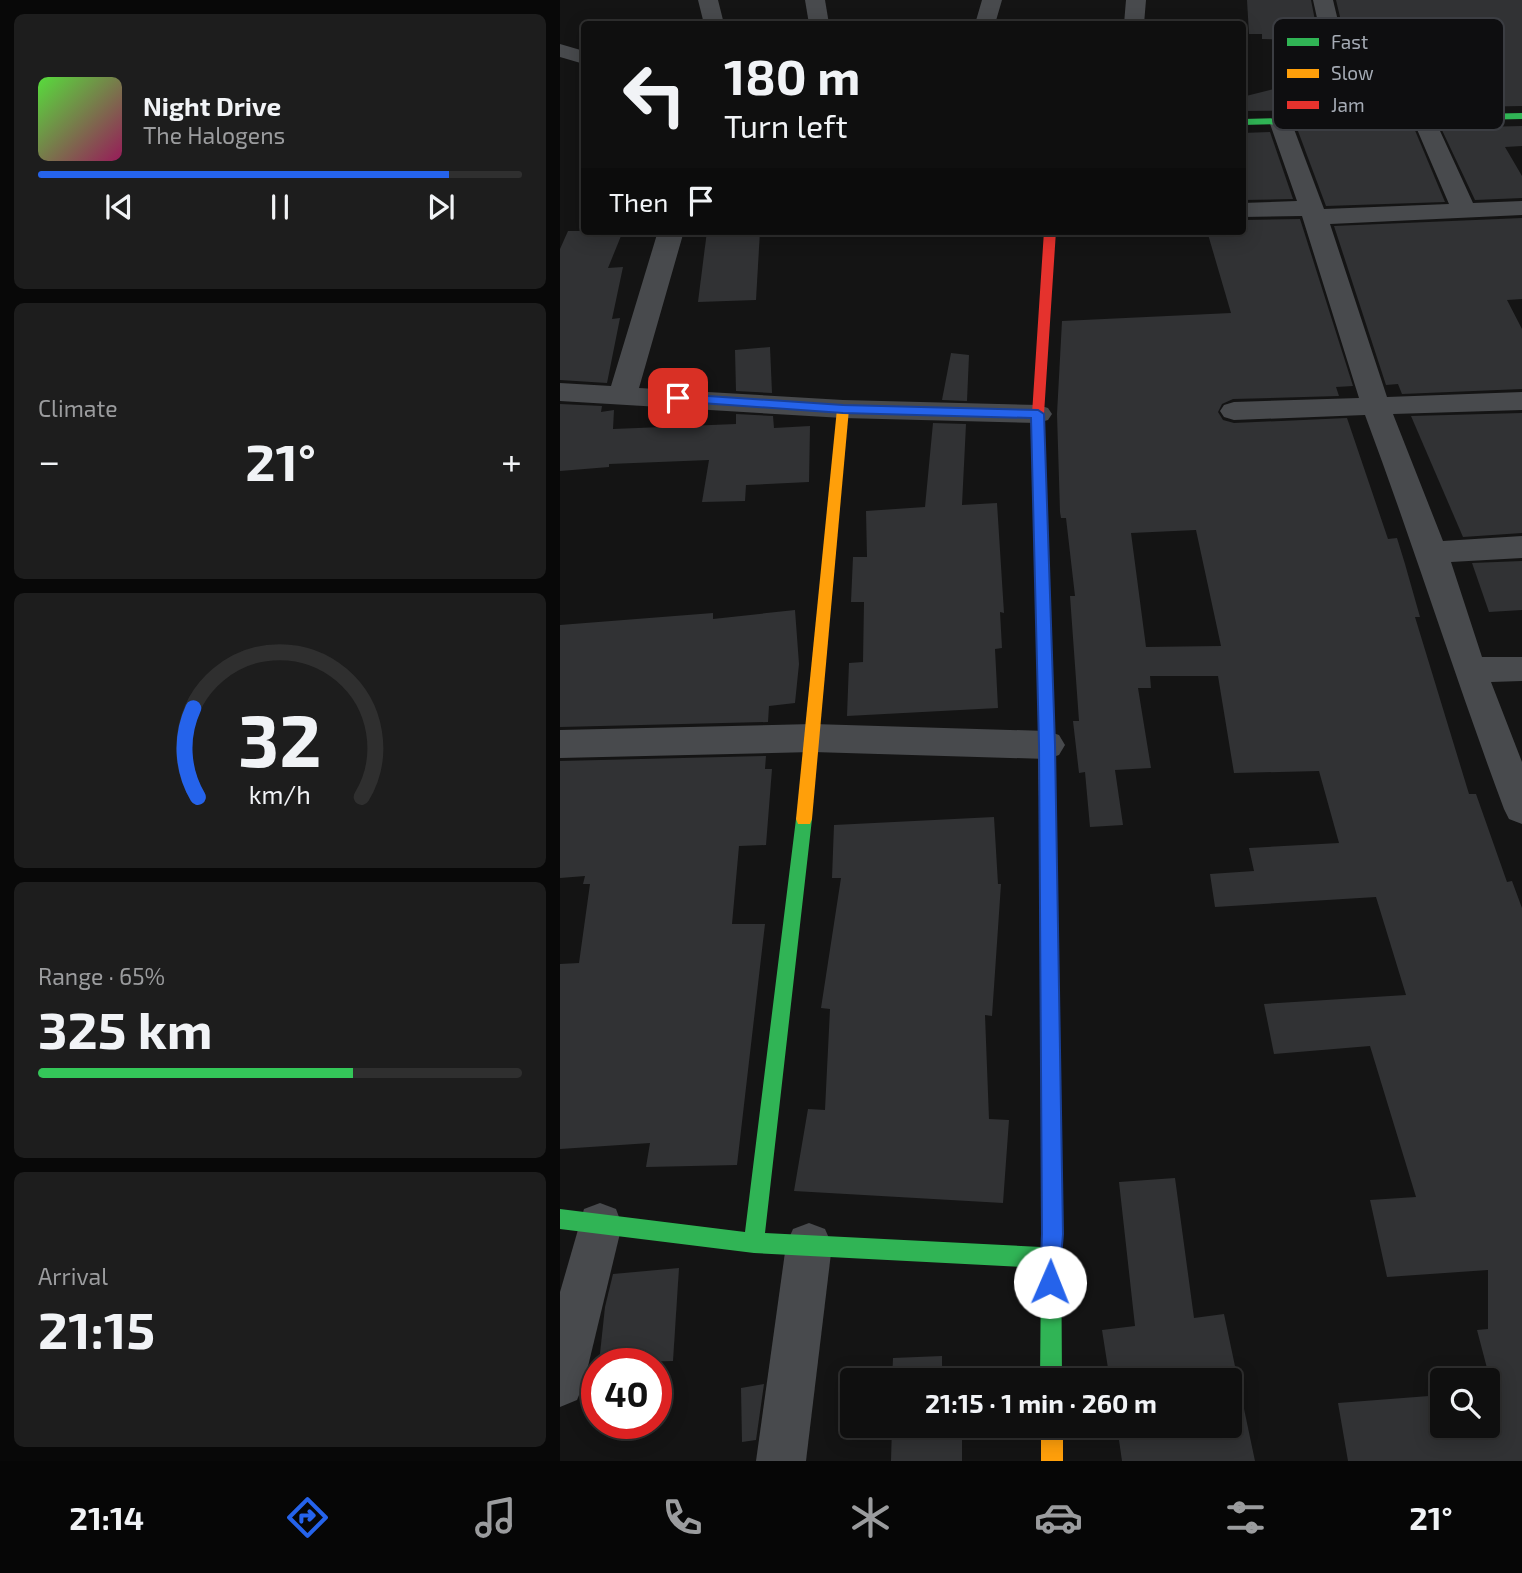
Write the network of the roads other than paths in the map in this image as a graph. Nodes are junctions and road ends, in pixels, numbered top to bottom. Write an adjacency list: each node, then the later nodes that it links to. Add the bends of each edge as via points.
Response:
1 (708, 0): 7 (street)
2 (815, 0): 8 (street)
3 (992, 0): 9 (street)
4 (1136, 0): 10 (street)
5 (1323, 0): 6 (street)
6 (1327, 18)
7 (713, 21)
8 (818, 21)
9 (986, 21)
10 (1134, 21)
11 (560, 50): 12 (street)
12 (581, 57)
13 (1522, 116): 14 (main road)
14 (1504, 117)
15 (1273, 121): 16 (main road)
16 (1246, 122)
17 (1283, 130): 22 (street)
18 (1428, 130): 21 (street)
19 (1522, 208): 21 (street)
20 (1246, 210): 22 (street)
21 (1464, 211): 22 (street)
22 (1313, 212): 28 (street)
23 (670, 235): 26 (street)
24 (1050, 235): 31 (main road)
25 (560, 392): 26 (street)
26 (623, 394): 29 (street)
27 (1522, 401): 28 (street)
28 (1375, 405): 30 (street); 33 (street)
29 (843, 409): 31 (street); 36 (main road)
30 (1234, 411)
31 (1038, 414): 38 (main road)
32 (1522, 547): 33 (street)
33 (1432, 552): 35 (street)
34 (1522, 669): 35 (street)
35 (1469, 670): 39 (street)
36 (813, 738): 37 (street); 38 (street); 41 (main road)
37 (560, 744)
38 (1047, 745): 43 (main road)
39 (1522, 809)
40 (580, 1222): 41 (main road); 45 (street)
41 (754, 1243): 42 (main road)
42 (809, 1245): 43 (main road); 47 (street)
43 (1050, 1258): 44 (main road)
44 (1051, 1368)
45 (560, 1383)
46 (1052, 1438): 48 (main road)
47 (781, 1461)
48 (1052, 1461)

